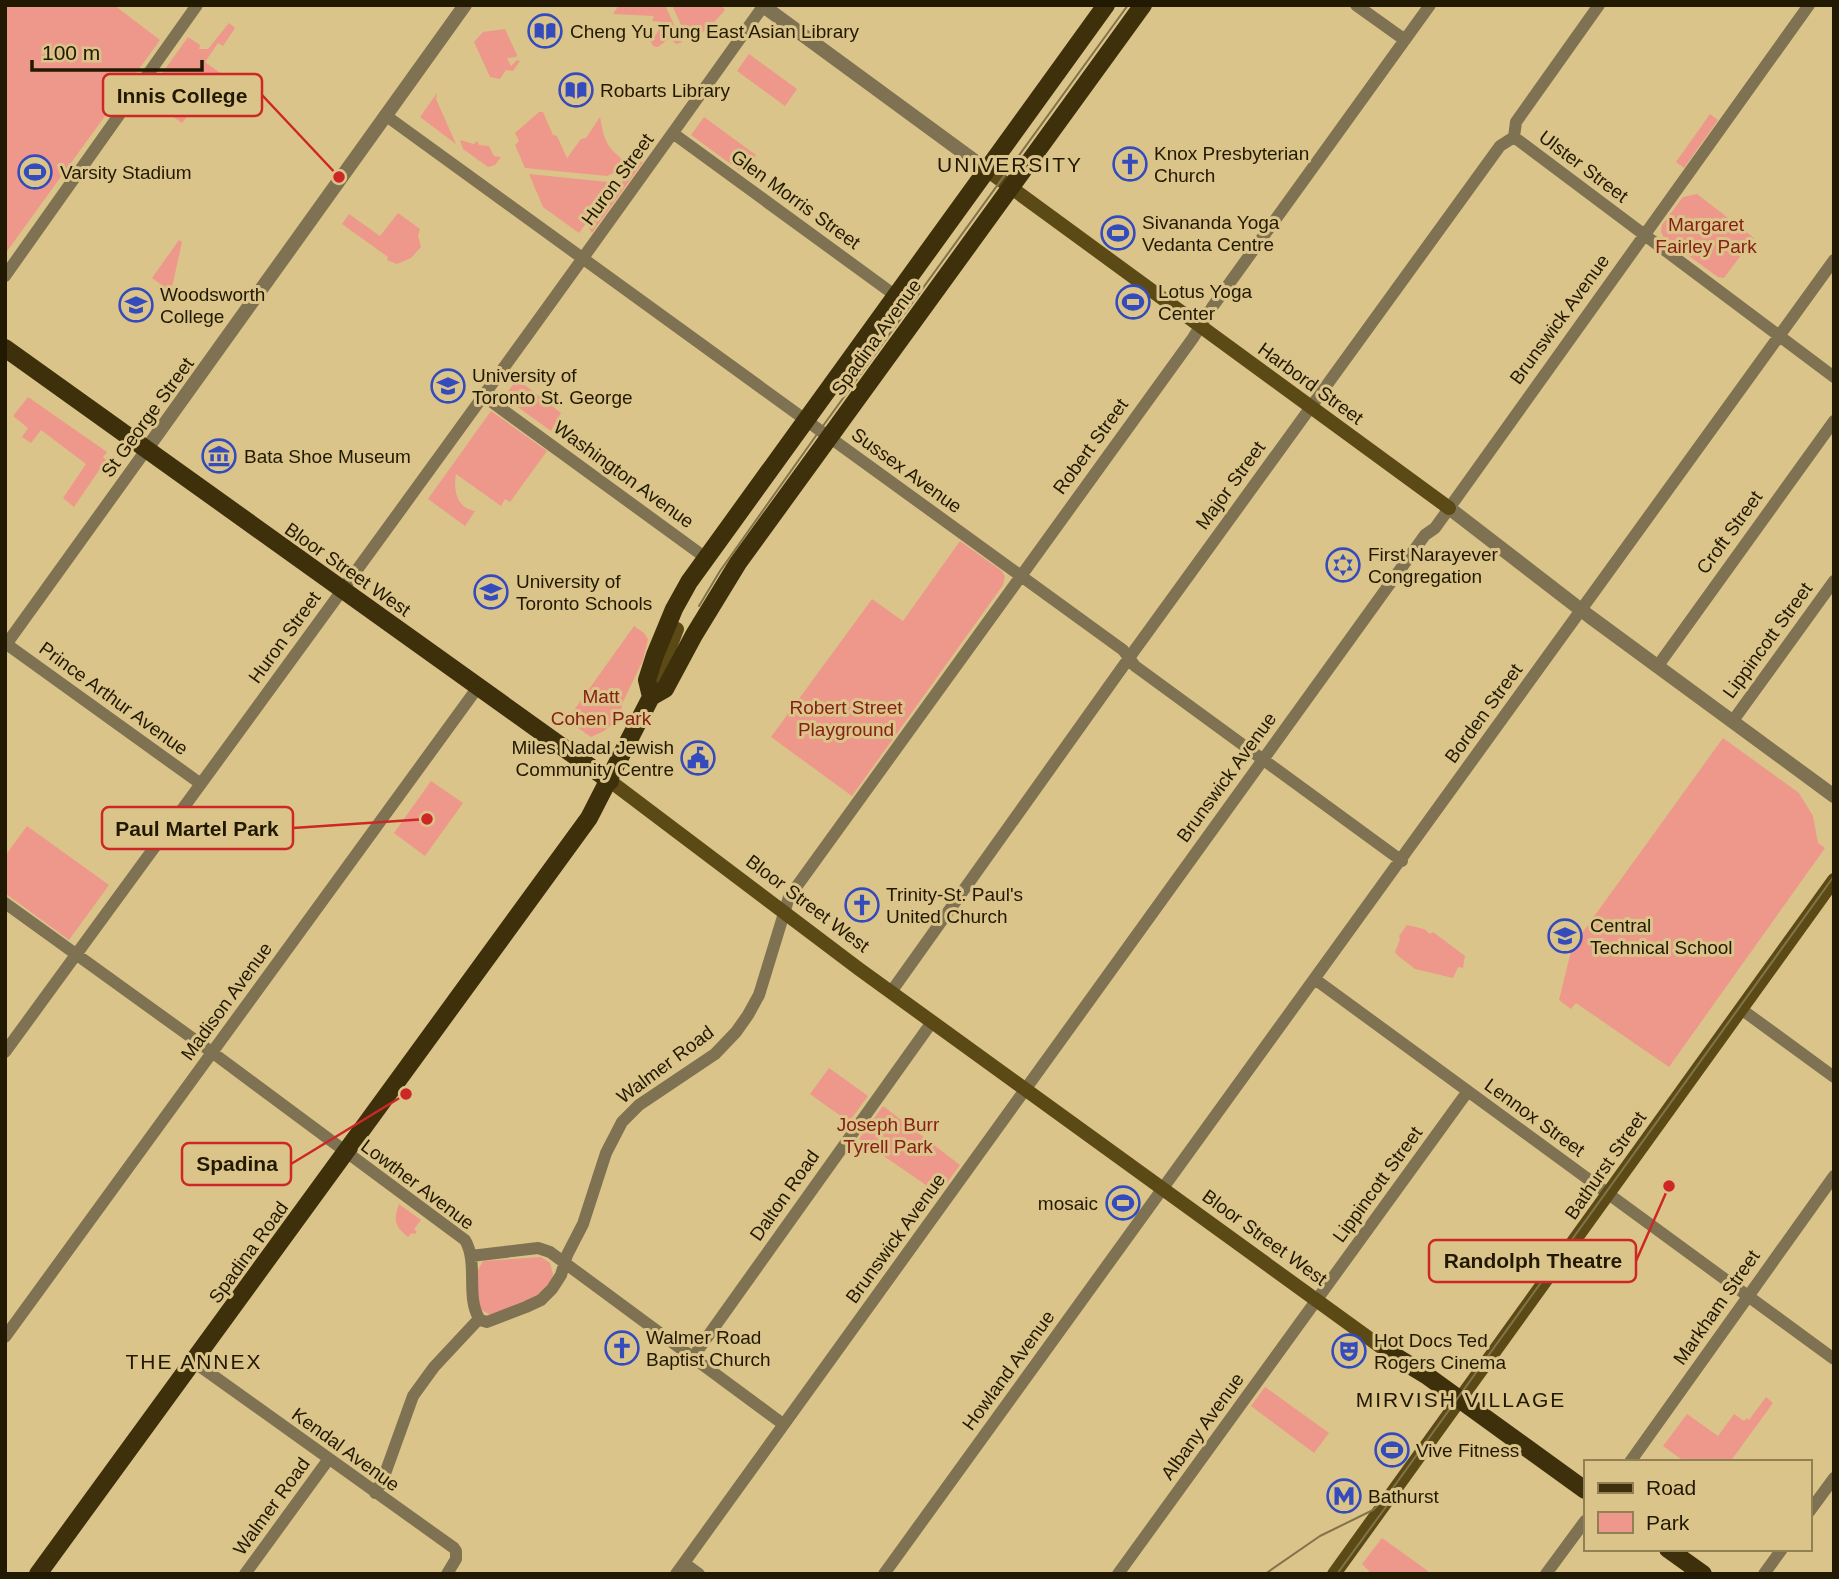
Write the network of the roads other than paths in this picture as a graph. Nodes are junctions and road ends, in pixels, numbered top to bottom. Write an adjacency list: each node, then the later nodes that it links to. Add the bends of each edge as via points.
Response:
1 (197, 5): 19 (street)
2 (465, 5): 11 (street, St George Street)
3 (1106, 5): 14 (main road, Spadina Avenue)
4 (1143, 5): 15 (main road, Spadina Avenue)
5 (1356, 5): 10 (street)
6 (1430, 5): 10 (street, Robert Street)
7 (1600, 5): 13 (street, Major Street, via 1516,122)
8 (1809, 5): 16 (street, Brunswick Avenue)
9 (763, 6): 12 (street, Huron Street); 14 (street, Harbord Street)
10 (1405, 40): 21 (street, Robert Street)
11 (385, 115): 17 (street, Sussex Avenue); 30 (street, St George Street)
12 (674, 134): 17 (street, Huron Street); 20 (street, Glen Morris Street)
13 (1514, 137): 16 (street, Ulster Street); 26 (street, Major Street, via 1500,146)
14 (987, 170): 15 (main road, Harbord Street); 20 (main road, Spadina Avenue)
15 (1011, 187): 21 (main road, Harbord Street); 29 (main road, Spadina Avenue)
16 (1644, 234): 22 (street, Ulster Street); 31 (street, Brunswick Avenue)
17 (583, 259): 25 (street, Huron Street); 27 (street, Sussex Avenue)
18 (1834, 260): 22 (street, Borden Street)
19 (5, 276)
20 (896, 296): 27 (main road, Spadina Avenue)
21 (1200, 327): 26 (main road, Harbord Street); 33 (street, Robert Street)
22 (1779, 336): 24 (street, Ulster Street); 36 (street, Borden Street)
23 (5, 348): 30 (main road, Bloor Street West)
24 (1834, 377)
25 (485, 397): 32 (street, Washington Avenue); 35 (street, Huron Street)
26 (1311, 406): 31 (main road, Harbord Street); 39 (street, Major Street)
27 (806, 420): 29 (street, Sussex Avenue); 32 (main road, Spadina Avenue)
28 (1834, 421): 40 (street, Croft Street)
29 (829, 437): 33 (street, Sussex Avenue); 37 (main road, Spadina Avenue, via 738,563)
30 (146, 450): 35 (main road, Bloor Street West); 38 (street, St George Street)
31 (1448, 508): 36 (street, Harbord Street); 44 (street, Brunswick Avenue)
32 (706, 558): 37 (main road, Spadina Avenue, via 689,582)
33 (1020, 576): 39 (street, Sussex Avenue); 51 (street, Robert Street, via 789,897)
34 (1834, 581): 43 (street, Lippincott Street)
35 (341, 590): 41 (main road, Bloor Street West); 46 (street, Huron Street)
36 (1581, 611): 40 (street, Harbord Street); 48 (street, Borden Street)
37 (679, 629): 42 (main road, Spadina Avenue, via 647,680); 42 (main road, Spadina Avenue, via 665,689)
38 (6, 644): 46 (street, Prince Arthur Avenue)
39 (1129, 657): 44 (street, Sussex Avenue); 54 (street, Major Street)
40 (1657, 667): 43 (street, Harbord Street)
41 (478, 687): 45 (main road, Bloor Street West); 58 (street, Madison Avenue)
42 (651, 697): 45 (main road, Spadina Avenue)
43 (1732, 722): 47 (street, Harbord Street)
44 (1262, 759): 48 (street, Sussex Avenue); 60 (street, Brunswick Avenue)
45 (610, 781): 51 (main road, Bloor Street West); 62 (main road, Spadina Road, via 589,818)
46 (201, 784): 52 (street, Huron Street)
47 (1834, 796)
48 (1402, 861): 53 (street, Borden Street)
49 (1834, 880): 55 (main road, Bathurst Street)
50 (5, 903): 52 (street, Lowther Avenue)
51 (784, 911): 54 (main road, Bloor Street West); 67 (street, Walmer Road, via 759,995 736,1032 702,1065 639,1105 622,1122 606,1153)
52 (77, 955): 57 (street, Huron Street); 58 (street, Lowther Avenue)
53 (1316, 980): 61 (street, Lennox Street); 64 (street, Borden Street)
54 (891, 992): 56 (main road, Bloor Street West)
55 (1741, 1009): 59 (street); 65 (main road, Bathurst Street)
56 (932, 1021): 60 (main road, Bloor Street West); 73 (street, Dalton Road)
57 (5, 1052)
58 (212, 1053): 62 (street, Lowther Avenue); 71 (street, Madison Avenue)
59 (1834, 1077)
60 (1026, 1090): 64 (main road, Bloor Street West); 77 (street, Brunswick Avenue)
61 (1468, 1091): 65 (street, Lennox Street); 69 (street, Lippincott Street)
62 (346, 1153): 66 (street, Lowther Avenue, via 465,1240); 75 (main road, Spadina Road)
63 (1834, 1176): 68 (street, Markham Street)
64 (1163, 1189): 69 (main road, Bloor Street West); 92 (street, Howland Avenue)
65 (1609, 1194): 68 (street, Lennox Street); 76 (main road, Bathurst Street)
66 (471, 1256): 67 (street, Lowther Avenue, via 538,1248); 70 (street, via 474,1311)
67 (566, 1265): 70 (street, Walmer Road, via 541,1300 487,1322); 73 (street, Lowther Avenue)
68 (1747, 1296): 74 (street, Lennox Street); 79 (street, Markham Street)
69 (1317, 1300): 72 (main road, Bloor Street West); 93 (street, Albany Avenue)
70 (480, 1320): 82 (street, via 413,1396)
71 (5, 1337)
72 (1388, 1352): 76 (main road, Bloor Street West)
73 (692, 1357): 77 (street, Lowther Avenue)
74 (1834, 1359)
75 (194, 1362): 78 (street, Kendal Avenue); 88 (main road, Spadina Road)
76 (1460, 1400): 81 (main road, Bloor Street West); 94 (main road, Bathurst Street)
77 (783, 1424): 87 (street, Brunswick Avenue)
78 (328, 1460): 82 (street, Kendal Avenue); 89 (street, Walmer Road)
79 (1631, 1460)
80 (1834, 1478): 83 (street)
81 (1584, 1489)
82 (375, 1493): 90 (street, Kendal Avenue, via 454,1548 456,1559)
83 (1811, 1508)
84 (1584, 1522): 95 (street)
85 (1671, 1551): 96 (main road)
86 (1781, 1551): 97 (street)
87 (680, 1568): 91 (street)
88 (38, 1574)
89 (245, 1574)
90 (447, 1574)
91 (699, 1574)
92 (884, 1574)
93 (1118, 1574)
94 (1334, 1574)
95 (1546, 1574)
96 (1703, 1574)
97 (1764, 1574)

